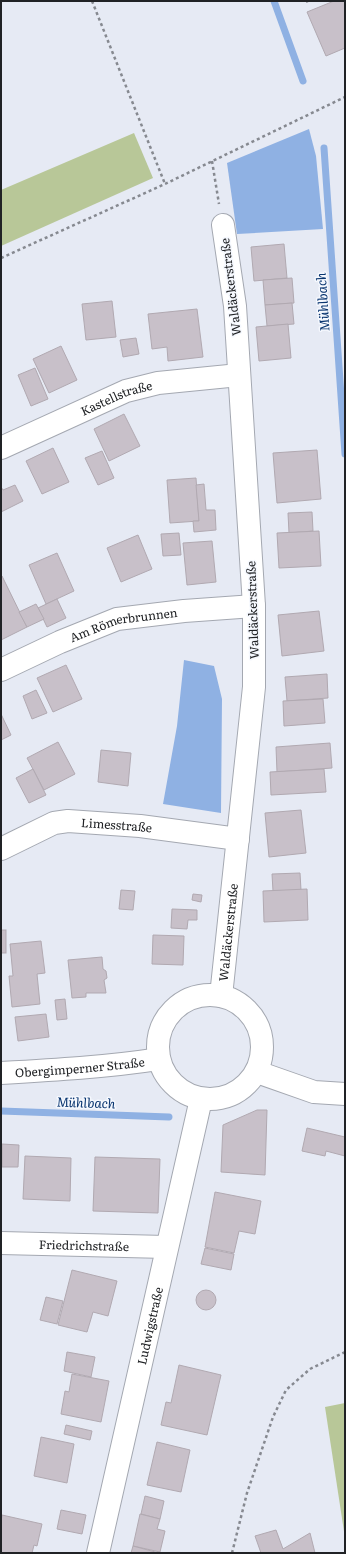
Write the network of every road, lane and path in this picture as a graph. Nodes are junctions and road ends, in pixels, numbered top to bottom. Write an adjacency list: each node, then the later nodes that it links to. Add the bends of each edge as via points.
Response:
1 (92, 1): 4 (path)
2 (345, 97): 3 (path)
3 (212, 161): 4 (path); 5 (path)
4 (165, 184): 6 (path)
5 (222, 225): 7 (street, Waldäckerstraße, via 235,306)
6 (1, 258)
7 (239, 375): 8 (street, Kastellstraße, via 158,383 126,391); 9 (street, Waldäckerstraße)
8 (1, 448)
9 (254, 606): 10 (street, Am Römerbrunnen, via 117,619); 11 (street, Waldäckerstraße, via 254,687)
10 (1, 670)
11 (238, 839): 12 (street, Limesstraße, via 140,826 68,822 54,823); 13 (street, Waldäckerstraße)
12 (1, 849)
13 (221, 996): 14 (street, Obergimperner Straße, via 208,994 187,999 170,1013 160,1032); 15 (street, Obergimperner Straße, via 230,998 248,1010 260,1029 263,1051)
14 (159, 1059): 16 (street, Obergimperner Straße, via 66,1070); 18 (street, Obergimperner Straße, via 166,1075 180,1091)
15 (257, 1072): 17 (street, via 314,1092); 18 (street, Obergimperner Straße, via 243,1089 223,1098)
16 (1, 1073)
17 (345, 1094)
18 (201, 1099): 20 (street, Ludwigstraße)
19 (1, 1243): 20 (street, Friedrichstraße)
20 (166, 1247): 22 (street, Ludwigstraße)
21 (345, 1352): 23 (path, via 310,1369 286,1390 273,1417 247,1493)
22 (98, 1553)
23 (232, 1553)

